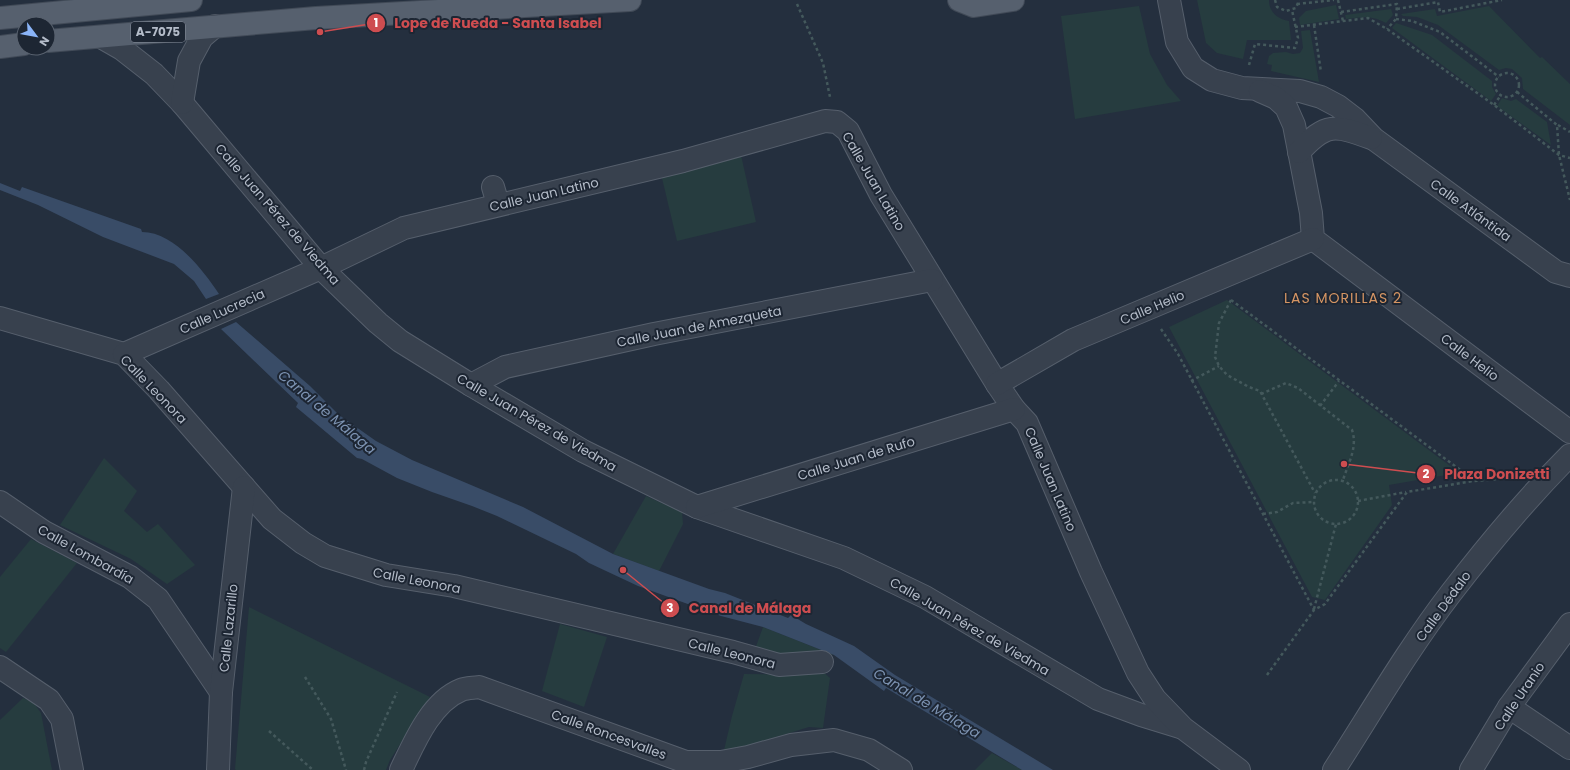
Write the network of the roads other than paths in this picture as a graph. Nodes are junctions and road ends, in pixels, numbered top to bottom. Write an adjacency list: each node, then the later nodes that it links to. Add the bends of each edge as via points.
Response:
1 (191, 0): 6 (main road, A-7075)
2 (630, 0): 7 (main road, A-7075)
3 (959, 0): 4 (main road, via 974,6)
4 (1013, 0)
5 (1169, 1): 12 (street, Calle Atlántida, via 1177,42 1193,68 1212,80)
6 (0, 18)
7 (215, 26): 8 (main road, A-7075); 13 (street, via 202,37 190,61)
8 (101, 37): 9 (main road, A-7075); 13 (street, Calle Juan Pérez de Viedma, via 122,49 154,74)
9 (56, 40)
10 (16, 45): 11 (main road)
11 (0, 47)
12 (1259, 90): 14 (street, Calle Atlántida, via 1300,92 1321,97 1355,119); 15 (street, Calle Atlántida, via 1276,98 1286,107 1294,124)
13 (182, 103): 17 (street, Calle Juan Pérez de Viedma)
14 (1374, 139): 15 (street, Calle Atlántida, via 1337,128 1324,130); 18 (street, Calle Atlántida, via 1556,272)
15 (1299, 152): 16 (street, via 1311,213)
16 (1313, 239): 22 (street, Calle Helio, via 1073,340); 25 (street, Calle Helio)
17 (321, 268): 19 (street, Calle Juan Latino, via 404,228 496,195 684,161 825,121 837,122 848,131 881,195); 21 (street, Calle Lucrecia); 23 (street, Calle Juan Pérez de Viedma, via 394,336)
18 (1570, 276)
19 (932, 280): 22 (street, Calle Juan Latino); 23 (street, Calle Juan de Amezqueta, via 505,366)
20 (0, 318): 21 (street, Calle Leonora)
21 (124, 354): 27 (street, Calle Leonora)
22 (997, 384): 24 (street, Calle Juan Latino)
23 (471, 385): 29 (street, Calle Juan Pérez de Viedma, via 583,451)
24 (1014, 409): 29 (street, Calle Juan de Rufo); 33 (street, Calle Juan Latino, via 1027,423)
25 (1570, 432)
26 (1570, 455): 44 (street, Calle Dédalo, via 1491,543 1451,594 1410,652)
27 (244, 486): 31 (street, Calle Leonora, via 272,519 303,543 325,556 386,575 454,586 733,652 779,666); 34 (street, Calle Lazarillo)
28 (0, 502): 34 (street, Calle Lombardía, via 44,532 130,577 158,599)
29 (697, 507): 35 (street, Calle Juan Pérez de Viedma, via 844,558 925,597)
30 (1570, 624): 36 (street, Calle Uranio)
31 (822, 662)
32 (0, 667): 39 (street, via 49,700 62,719)
33 (1138, 673): 35 (street, Calle Juan Pérez de Viedma, via 1135,689 1122,701); 37 (street, Calle Juan Pérez de Viedma, via 1155,699)
34 (221, 692): 40 (street, Calle Lazarillo)
35 (1098, 699): 37 (street, Calle Juan Pérez de Viedma)
36 (1509, 707): 38 (street); 45 (street, Calle Uranio)
37 (1183, 728): 43 (street, Calle Juan Pérez de Viedma)
38 (1570, 748)
39 (72, 770)
40 (218, 770)
41 (400, 770): 42 (street, Calle Roncesvalles, via 418,735 441,702 461,690 479,687 686,762 721,762 791,745 834,740 869,750)
42 (901, 770)
43 (1239, 770)
44 (1334, 770)
45 (1471, 770)

